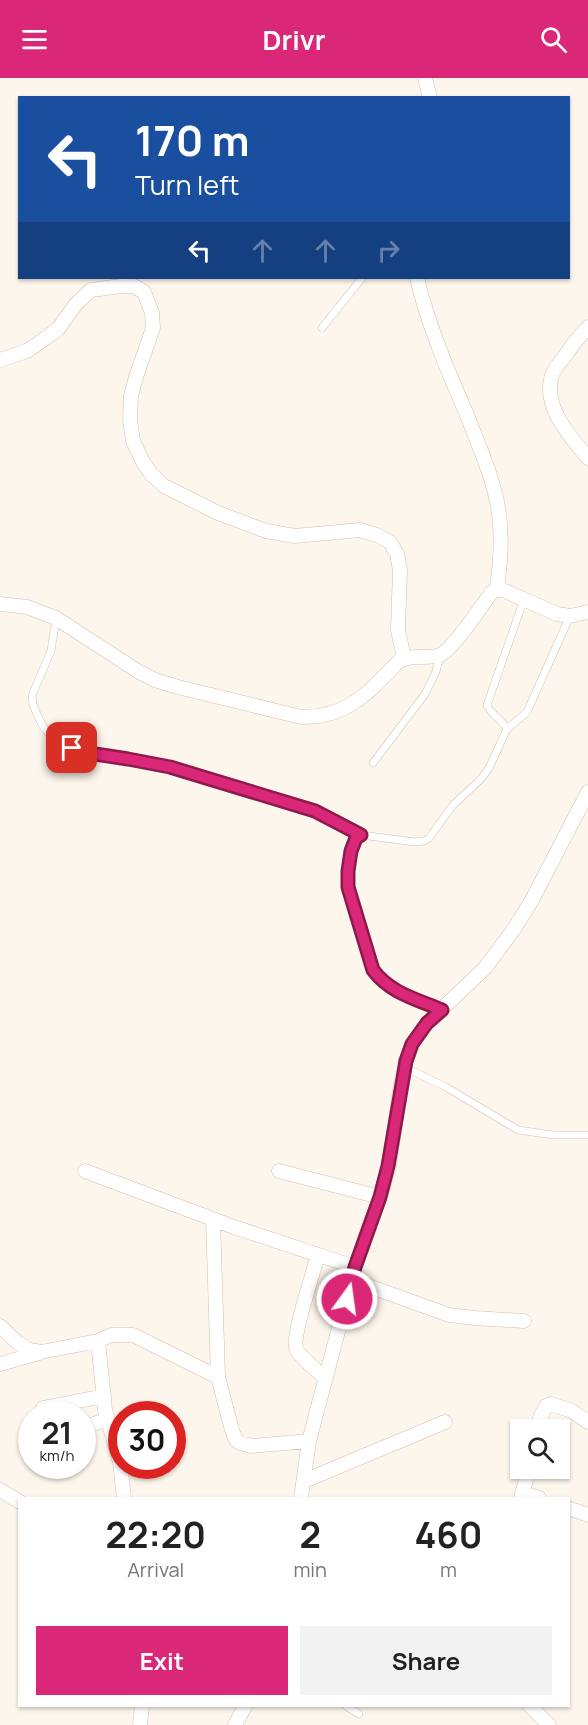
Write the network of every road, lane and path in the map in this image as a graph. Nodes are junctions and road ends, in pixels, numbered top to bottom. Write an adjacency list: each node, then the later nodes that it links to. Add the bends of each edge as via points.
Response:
1 (425, 78): 2 (street)
2 (430, 96)
3 (361, 279): 6 (lane)
4 (417, 279): 9 (street, via 489,471 501,531 497,588)
5 (588, 327): 8 (street, via 552,374 550,395 570,437)
6 (322, 328)
7 (0, 360): 16 (street, via 27,351 58,329 91,290 134,286 144,292 153,328 131,396 130,420 133,441 147,468 164,486 266,531 295,536 360,530 390,542 400,570 398,630)
8 (588, 458)
9 (503, 590): 10 (street); 15 (street, via 491,593)
10 (524, 599): 13 (street); 17 (lane, via 487,705)
11 (0, 604): 14 (street, via 27,607)
12 (588, 612): 13 (street)
13 (570, 616): 17 (lane, via 527,712)
14 (56, 618): 16 (street, via 155,680 301,717 332,714 359,700); 20 (lane, via 51,651 33,695 33,705 50,735 82,752 170,767 315,811)
15 (441, 654): 16 (street); 18 (lane, via 425,694)
16 (404, 658)
17 (507, 729): 20 (lane, via 489,768 453,805 429,838 415,842)
18 (373, 763)
19 (588, 792): 21 (street, via 514,930 485,968)
20 (361, 835): 21 (lane, via 351,851 348,887 373,970 391,989)
21 (442, 1010): 22 (street, via 412,1044)
22 (404, 1067): 23 (lane, via 456,1092 518,1130); 26 (street)
23 (588, 1135)
24 (85, 1171): 27 (street)
25 (279, 1171): 26 (street)
26 (380, 1197): 29 (street)
27 (213, 1219): 28 (street); 35 (street)
28 (318, 1255): 29 (street); 36 (street, via 296,1346)
29 (353, 1274): 30 (street, via 449,1315); 36 (street)
30 (524, 1321)
31 (0, 1326): 33 (street, via 29,1350)
32 (98, 1341): 33 (street); 35 (street, via 111,1335 133,1335); 37 (street)
33 (41, 1352): 34 (street)
34 (0, 1364)
35 (218, 1377): 44 (street, via 232,1430 240,1443 252,1446)
36 (326, 1379): 44 (street)
37 (104, 1396): 38 (street); 39 (street)
38 (79, 1401)
39 (108, 1419): 43 (street)
40 (540, 1419): 42 (street, via 551,1404)
41 (445, 1422): 47 (street)
42 (588, 1422)
43 (96, 1423)
44 (309, 1441): 47 (street)
45 (122, 1479): 50 (street)
46 (526, 1479): 49 (street)
47 (304, 1481): 51 (street)
48 (0, 1490): 52 (street)
49 (521, 1496)
50 (124, 1497)
51 (301, 1497)
52 (18, 1501)
53 (570, 1509): 54 (street)
54 (588, 1515)
55 (142, 1707): 60 (street)
56 (244, 1707): 61 (street)
57 (348, 1707): 59 (lane)
58 (531, 1707): 62 (street)
59 (359, 1714)
60 (140, 1725)
61 (235, 1725)
62 (549, 1725)

